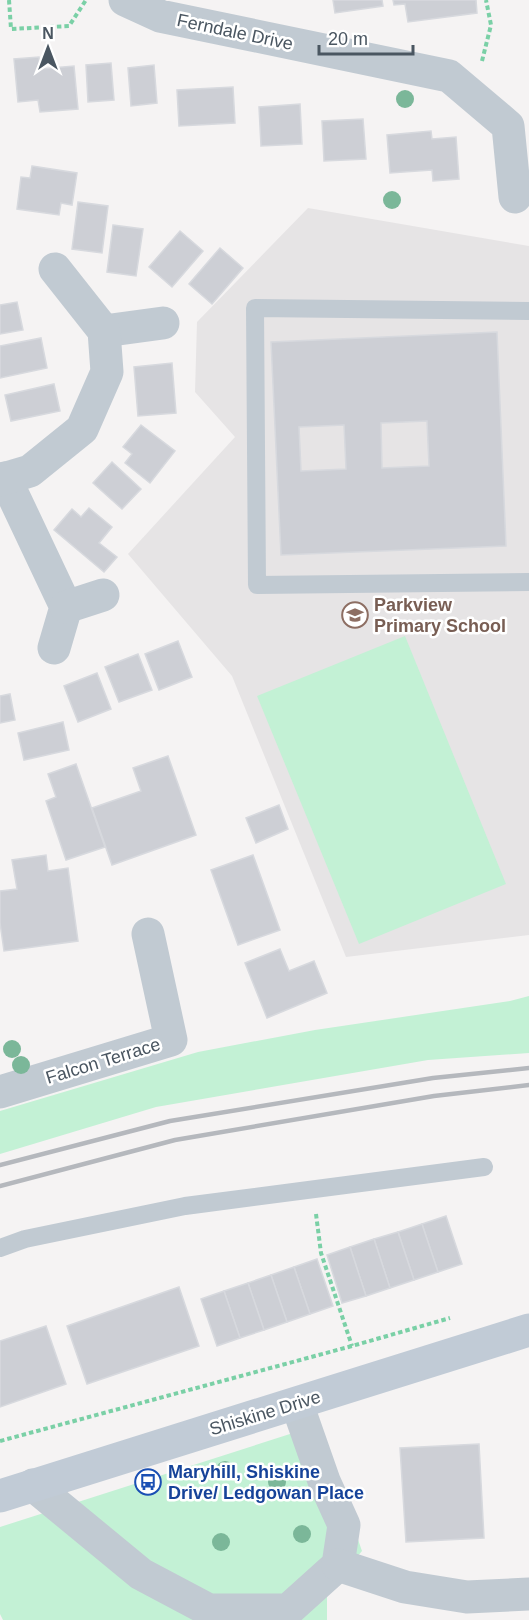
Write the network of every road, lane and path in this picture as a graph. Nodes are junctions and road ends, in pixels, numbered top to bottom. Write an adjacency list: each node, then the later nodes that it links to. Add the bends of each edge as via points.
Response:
1 (9, 0): 2 (path, via 11,28 69,26)
2 (86, 0)
3 (125, 0): 5 (street, Ferndale Drive, via 160,16 449,76)
4 (486, 0): 5 (path, via 491,25)
5 (473, 96): 6 (street, Ferndale Drive, via 508,126)
6 (515, 197)
7 (55, 269): 10 (street)
8 (529, 311): 12 (lane, via 255,308 257,585)
9 (164, 323): 10 (street)
10 (104, 331): 11 (street, via 106,372 82,429 30,471)
11 (3, 479): 14 (street)
12 (529, 582)
13 (103, 595): 14 (street)
14 (66, 607): 15 (street)
15 (54, 648)
16 (148, 934): 17 (street, Falcon Terrace, via 171,1040)
17 (0, 1092)
18 (484, 1167): 19 (lane)
19 (312, 1190): 20 (lane, via 185,1206 24,1239); 23 (path, via 321,1253)
20 (0, 1248)
21 (451, 1317): 23 (path)
22 (529, 1330): 24 (street, Shiskine Drive)
23 (352, 1346): 25 (path)
24 (297, 1404): 26 (street, Shiskine Drive); 28 (street, via 344,1525)
25 (0, 1441)
26 (33, 1485): 27 (street, Shiskine Drive); 28 (street, via 141,1574 209,1610 288,1610)
27 (0, 1496)
28 (338, 1565): 29 (street, via 405,1587 467,1597)
29 (529, 1594)

